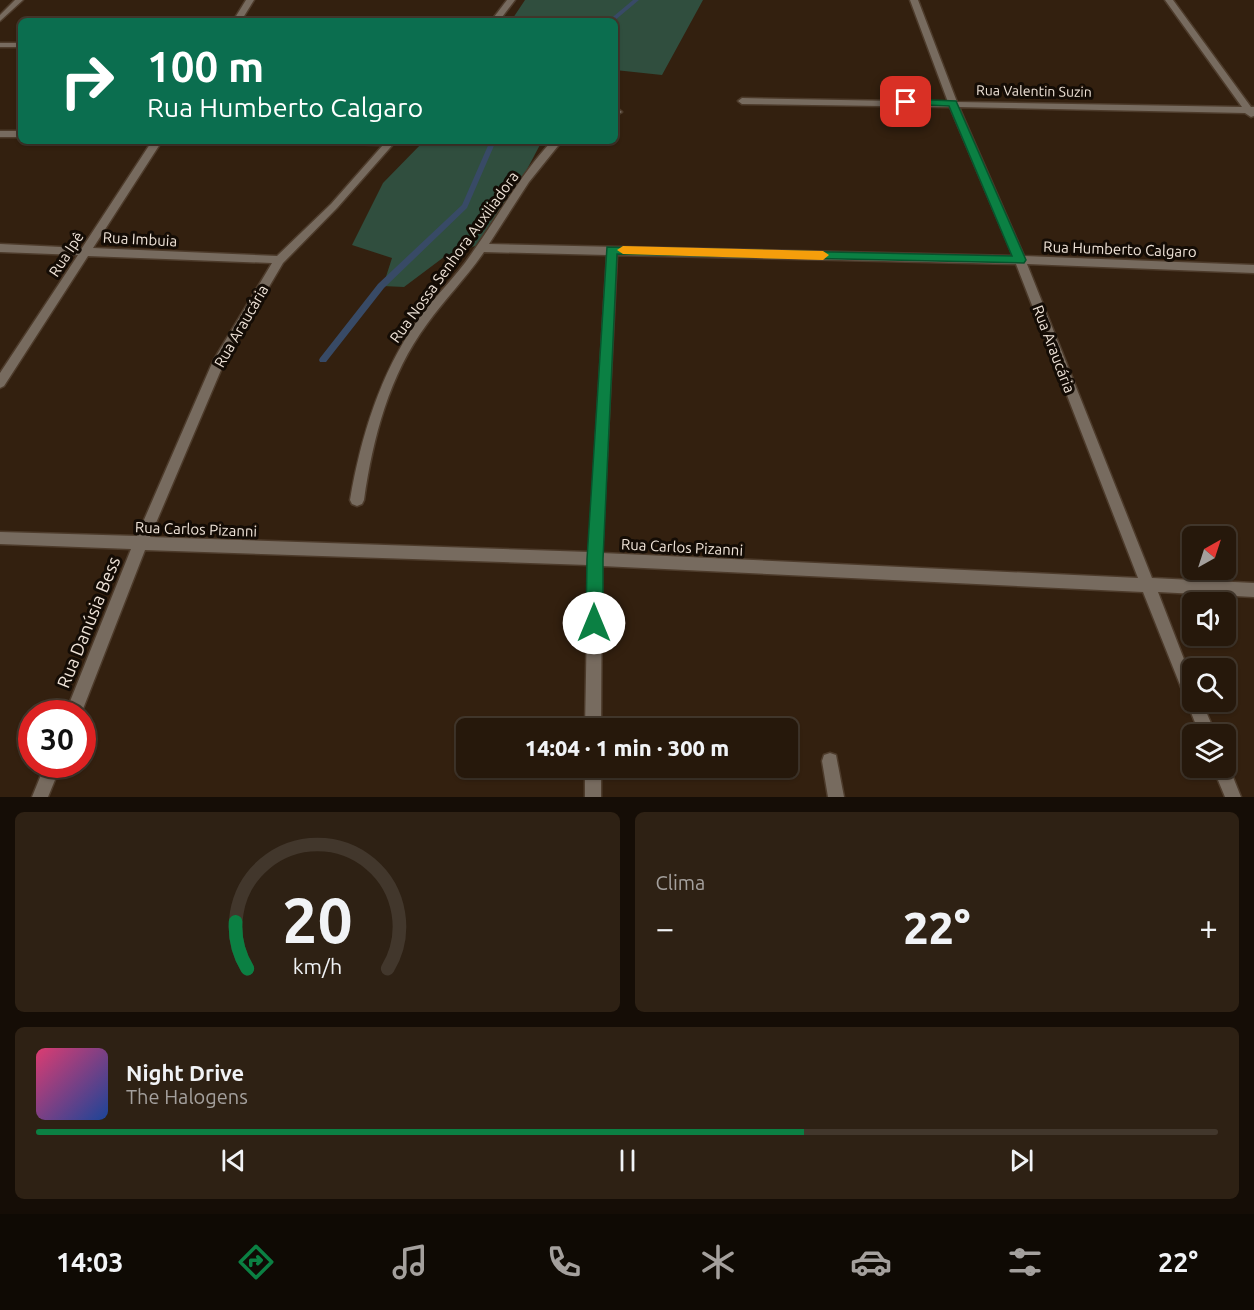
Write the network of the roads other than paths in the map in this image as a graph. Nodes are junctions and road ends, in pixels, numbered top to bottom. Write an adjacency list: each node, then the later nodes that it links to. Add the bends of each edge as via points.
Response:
1 (19, 0): 8 (street)
2 (250, 0): 6 (street)
3 (511, 0): 7 (street)
4 (914, 0): 12 (street, Rua Araucária)
5 (1169, 0): 13 (street)
6 (239, 18)
7 (497, 18)
8 (0, 19)
9 (0, 45): 10 (street)
10 (18, 45)
11 (742, 100): 12 (street, Rua Valentin Suzin)
12 (953, 103): 13 (street, Rua Valentin Suzin); 24 (street, Rua Araucária)
13 (1252, 113)
14 (0, 134): 15 (street)
15 (18, 134)
16 (155, 144): 22 (street, Rua Ipê)
17 (388, 144): 23 (street, Rua Araucária)
18 (555, 144): 20 (street, Rua Nossa Senhora Auxiliadora)
19 (0, 248): 22 (street, Rua Imbuia)
20 (481, 248): 21 (street, Rua Humberto Calgaro); 27 (street, Rua Nossa Senhora Auxiliadora, via 423,322 397,363 363,457)
21 (612, 250): 24 (street, Rua Humberto Calgaro); 30 (street)
22 (85, 251): 23 (street, Rua Imbuia); 26 (street, Rua Ipê)
23 (279, 260): 29 (street, Rua Araucária, via 219,361)
24 (1020, 260): 25 (street, Rua Humberto Calgaro); 31 (street, Rua Araucária)
25 (1254, 269)
26 (0, 383)
27 (357, 500)
28 (0, 538): 29 (street, Rua Carlos Pizanni)
29 (140, 544): 30 (street, Rua Carlos Pizanni); 34 (street, Rua Danúsia Bess)
30 (595, 559): 31 (street, Rua Carlos Pizanni); 35 (street)
31 (1147, 586): 32 (street, Rua Carlos Pizanni); 33 (street, Rua Araucária)
32 (1254, 590)
33 (1182, 673)
34 (79, 700)
35 (594, 718)
36 (830, 761): 42 (street)
37 (48, 778): 40 (street)
38 (593, 778): 41 (street)
39 (1225, 778): 43 (street)
40 (40, 797)
41 (593, 797)
42 (836, 797)
43 (1233, 797)

